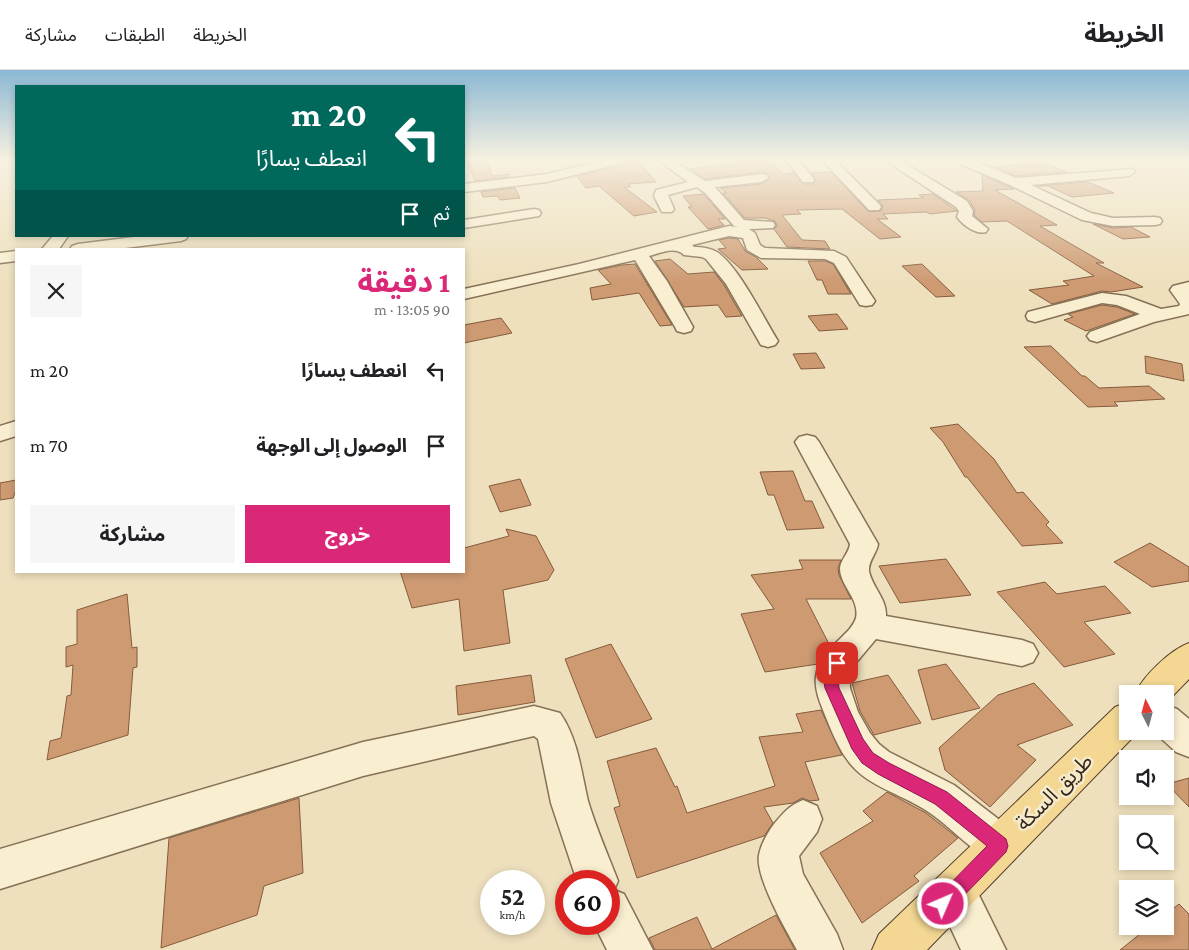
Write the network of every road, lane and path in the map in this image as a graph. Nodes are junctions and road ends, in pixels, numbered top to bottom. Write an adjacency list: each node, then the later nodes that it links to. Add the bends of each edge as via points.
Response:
1 (664, 201): 7 (street)
2 (720, 201): 11 (street, via 739,223)
3 (868, 201): 6 (street)
4 (957, 201): 12 (street, via 966,211 964,218)
5 (1054, 201): 9 (street, via 1087,217 1113,222)
6 (874, 207)
7 (667, 208)
8 (534, 213): 10 (street)
9 (1155, 221)
10 (465, 224)
11 (768, 225)
12 (981, 229)
13 (59, 237): 16 (street)
14 (174, 237): 17 (street)
15 (669, 246): 18 (street); 23 (street, via 724,231 736,231 750,236 753,248 761,253 832,255 840,260); 28 (street, via 711,255 737,289)
16 (51, 248)
17 (86, 248)
18 (639, 253): 22 (street); 26 (street)
19 (15, 256): 20 (street)
20 (0, 258)
21 (1189, 288): 24 (street, via 1179,290 1188,307 1179,312)
22 (465, 294)
23 (866, 301)
24 (1158, 315): 25 (street, via 1120,300 1102,298); 27 (street)
25 (1035, 316)
26 (684, 327)
27 (1097, 336)
28 (768, 341)
29 (15, 428): 30 (street)
30 (0, 434)
31 (807, 442): 32 (street, via 863,539 864,549 854,568 871,611)
32 (868, 625): 33 (street); 40 (street, via 837,663 830,678 835,697 857,744 876,764 941,798)
33 (1022, 653)
34 (1189, 657): 35 (main road)
35 (1161, 685)
36 (1119, 727): 40 (main road, طريق السكة)
37 (1174, 728): 38 (street)
38 (1189, 741)
39 (803, 819): 46 (street, via 783,846 779,863 785,882)
40 (1000, 846): 43 (main road, طريق السكة)
41 (0, 869): 42 (street, via 362,759 534,721 548,724 555,735 570,802)
42 (593, 870)
43 (955, 892): 47 (main road, طريق السكة); 48 (street)
44 (620, 930): 45 (street)
45 (631, 950)
46 (821, 950)
47 (896, 950)
48 (984, 950)

